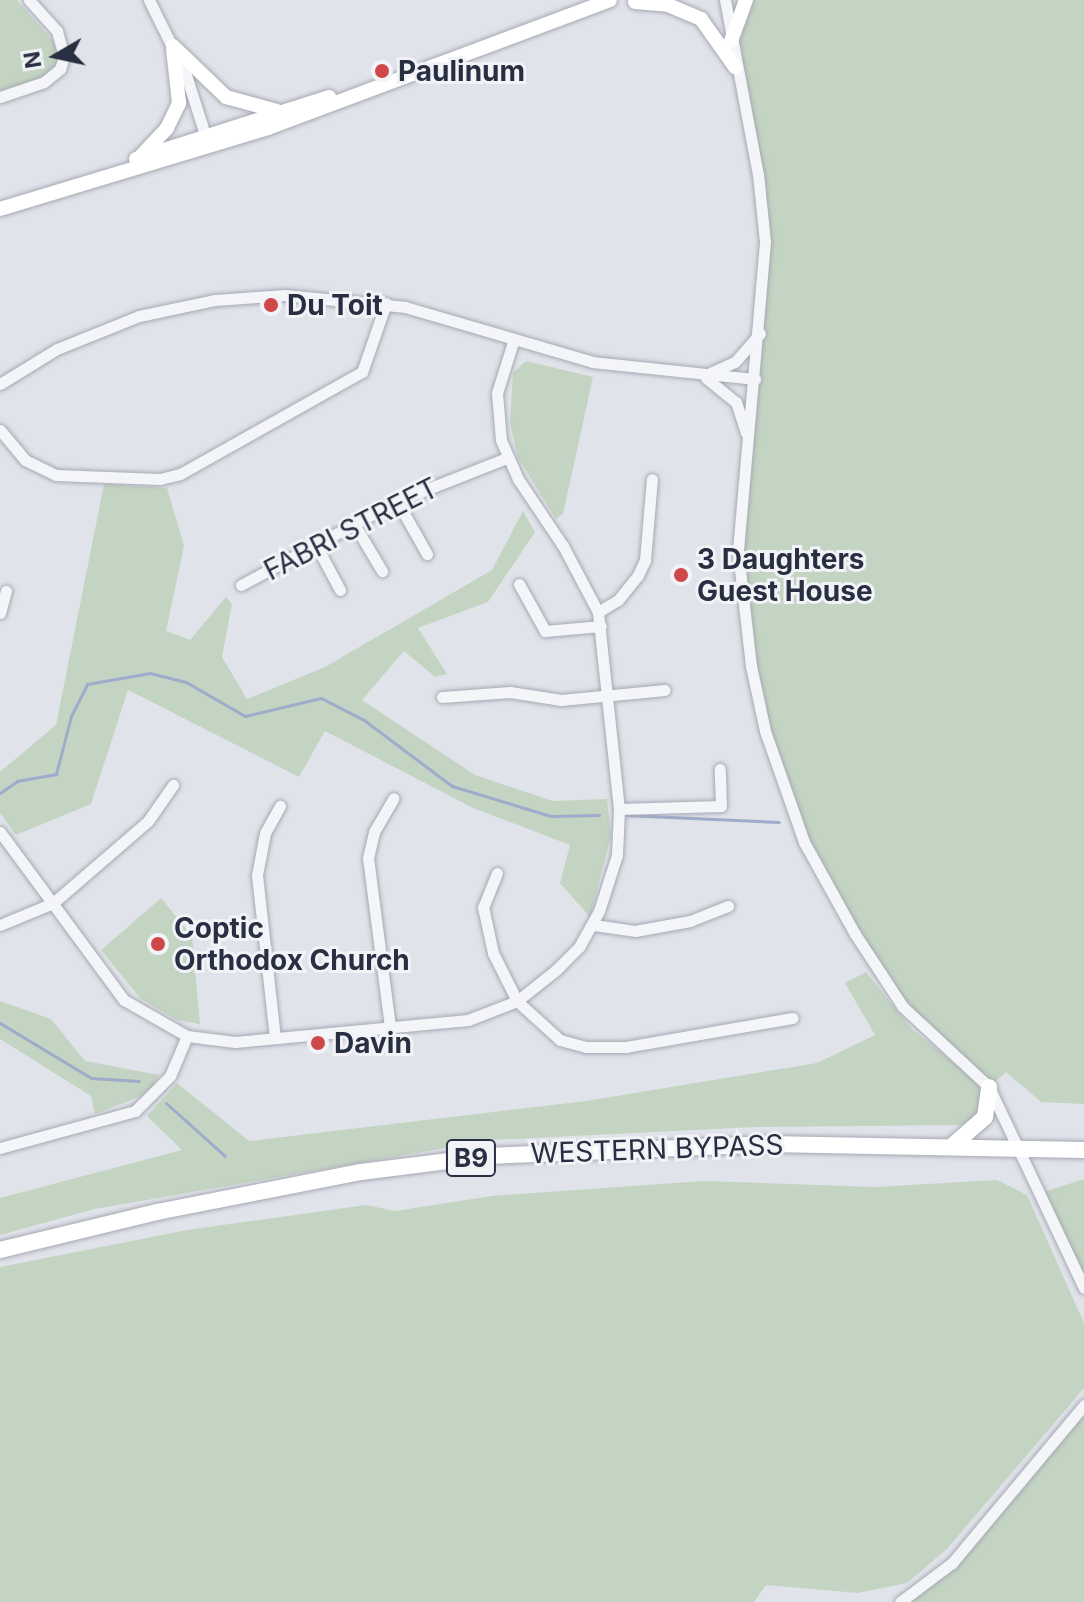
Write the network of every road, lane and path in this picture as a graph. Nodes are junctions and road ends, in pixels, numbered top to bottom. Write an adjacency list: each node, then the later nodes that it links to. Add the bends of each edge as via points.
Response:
1 (29, 0): 12 (street, via 57,31 64,57 60,69 44,82)
2 (149, 0): 9 (street)
3 (610, 0): 7 (main road)
4 (725, 0): 8 (street)
5 (746, 0): 8 (main road)
6 (638, 1): 7 (main road); 10 (main road, via 668,5 701,19)
7 (569, 18): 11 (main road)
8 (731, 41): 10 (street)
9 (173, 46): 13 (main road, via 226,97); 14 (street); 15 (main road, via 179,103 167,128)
10 (735, 67): 19 (street, via 763,204)
11 (353, 93): 13 (main road); 14 (main road)
12 (0, 97)
13 (280, 111): 14 (main road)
14 (208, 142): 15 (main road); 16 (main road)
15 (139, 158): 16 (main road)
16 (121, 170): 17 (main road)
17 (0, 209)
18 (386, 303): 20 (street); 23 (street, via 285,295 187,305 111,325 57,349); 24 (street, via 362,372 180,474 160,479 56,475 25,460)
19 (760, 333): 21 (street, via 735,362); 22 (street)
20 (513, 342): 21 (street, via 593,362); 26 (street, via 496,405)
21 (702, 375): 22 (street); 25 (street, via 736,402)
22 (755, 379): 25 (street)
23 (0, 384)
24 (0, 430)
25 (748, 438): 59 (street, via 739,502 741,599 751,666 783,789 804,842 889,989)
26 (507, 458): 28 (street, FABRI STREET); 37 (street)
27 (652, 479): 37 (street, via 641,568 618,600)
28 (397, 501): 29 (street, FABRI STREET); 31 (street)
29 (354, 524): 30 (street, FABRI STREET); 32 (street)
30 (316, 545): 34 (street, FABRI STREET); 35 (street)
31 (427, 554)
32 (382, 571)
33 (519, 584): 39 (street, via 545,631)
34 (241, 585)
35 (340, 590)
36 (6, 591): 38 (street)
37 (598, 612): 39 (street)
38 (0, 613)
39 (601, 626): 41 (street)
40 (665, 690): 41 (street)
41 (608, 695): 42 (street, via 561,700 510,692); 47 (street)
42 (442, 697)
43 (720, 769): 47 (street, via 721,806)
44 (173, 785): 50 (street, via 148,821)
45 (394, 798): 56 (street, via 374,832 368,858)
46 (280, 806): 58 (street, via 265,833 257,875)
47 (619, 809): 53 (street, via 617,855)
48 (0, 832): 50 (street)
49 (497, 873): 54 (street, via 487,891 483,917 493,953)
50 (53, 903): 52 (street); 57 (street, via 124,1000)
51 (728, 906): 53 (street, via 690,921 635,931)
52 (0, 925)
53 (594, 925): 54 (street, via 556,970)
54 (517, 1001): 55 (street, via 560,1040 605,1049); 56 (street, via 468,1020)
55 (793, 1018)
56 (390, 1027): 58 (street)
57 (187, 1036): 58 (street, via 235,1042); 61 (street, via 170,1076 135,1111)
58 (275, 1038)
59 (989, 1087): 60 (highway, via 985,1117); 62 (street)
60 (951, 1147): 62 (highway, WESTERN BYPASS / B9); 64 (highway, WESTERN BYPASS / B9, via 630,1146 487,1156 346,1175)
61 (0, 1148)
62 (1023, 1150): 63 (highway, WESTERN BYPASS / B9); 65 (street)
63 (1084, 1150)
64 (0, 1250)
65 (1084, 1288)
66 (1084, 1405): 67 (street, via 952,1563)
67 (900, 1602)

